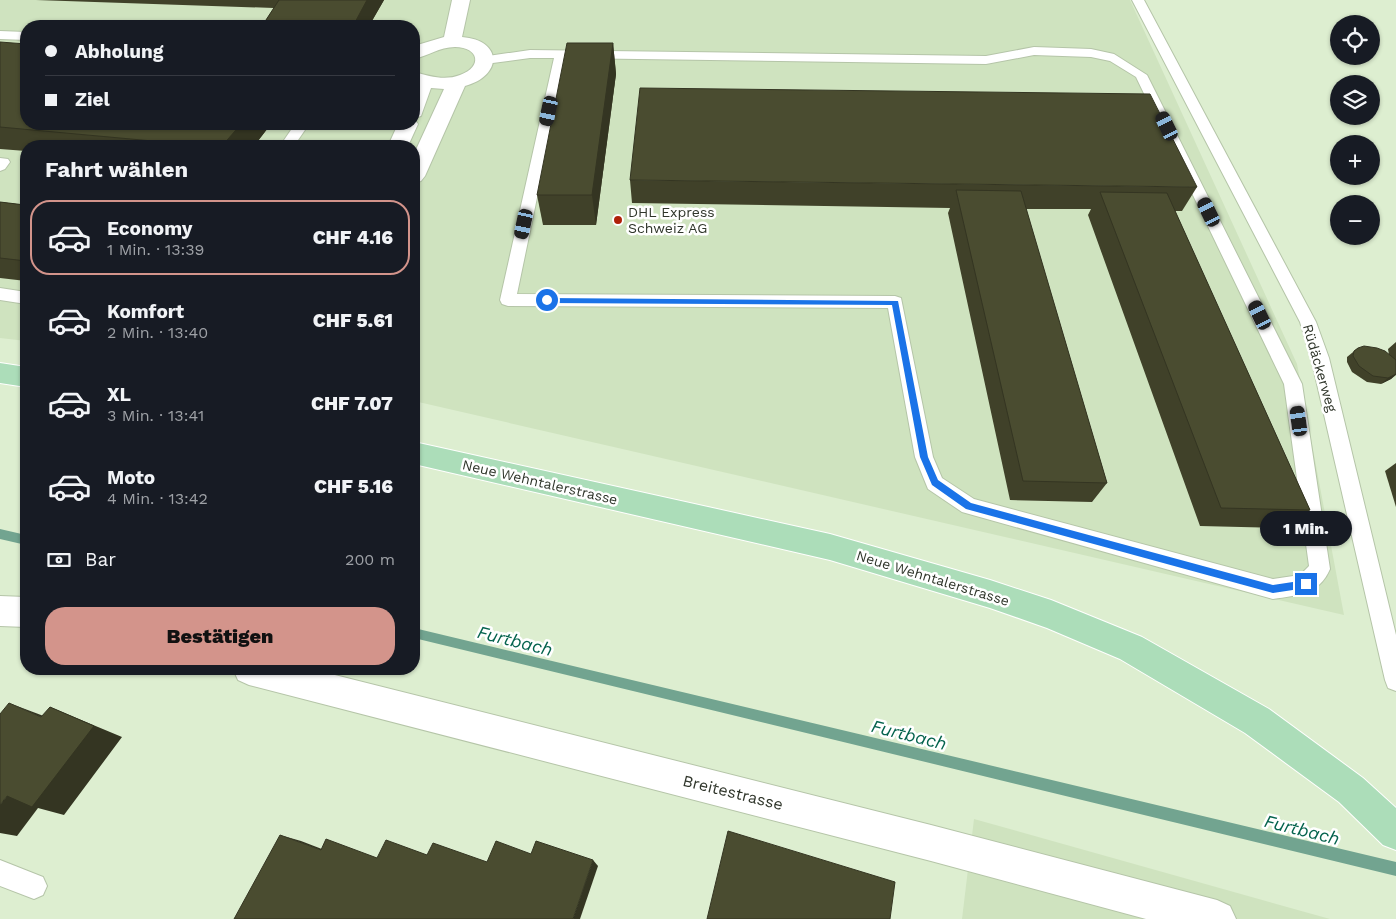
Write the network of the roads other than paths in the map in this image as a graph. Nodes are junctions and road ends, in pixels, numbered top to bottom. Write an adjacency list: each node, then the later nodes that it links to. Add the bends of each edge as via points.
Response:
1 (462, 0): 5 (street)
2 (1138, 0): 20 (lane, Rüdäckerweg, via 1308,322 1320,358)
3 (0, 35): 4 (lane)
4 (20, 36)
5 (453, 41): 6 (street); 8 (street, via 476,47)
6 (420, 50)
7 (561, 54): 7 (lane, via 508,300 895,302 924,457 935,482 969,506 1273,589 1306,584 1320,569 1294,384 1141,75 1114,58 1091,52 1034,51 986,60); 8 (lane, via 514,55)
8 (485, 60): 10 (street, via 476,73)
9 (420, 80): 10 (street, via 439,85)
10 (457, 82): 11 (street)
11 (420, 163)
12 (0, 294): 13 (lane)
13 (20, 297)
14 (0, 373): 15 (main road)
15 (20, 376)
16 (420, 454): 21 (main road, Neue Wehntalerstrasse, via 830,547 1051,615 1130,648 1257,721 1351,790)
17 (0, 611): 18 (street)
18 (20, 612)
19 (273, 675): 24 (street, Breitestrasse)
20 (1396, 680)
21 (1396, 832)
22 (0, 873): 23 (lane)
23 (34, 886)
24 (1217, 919)

